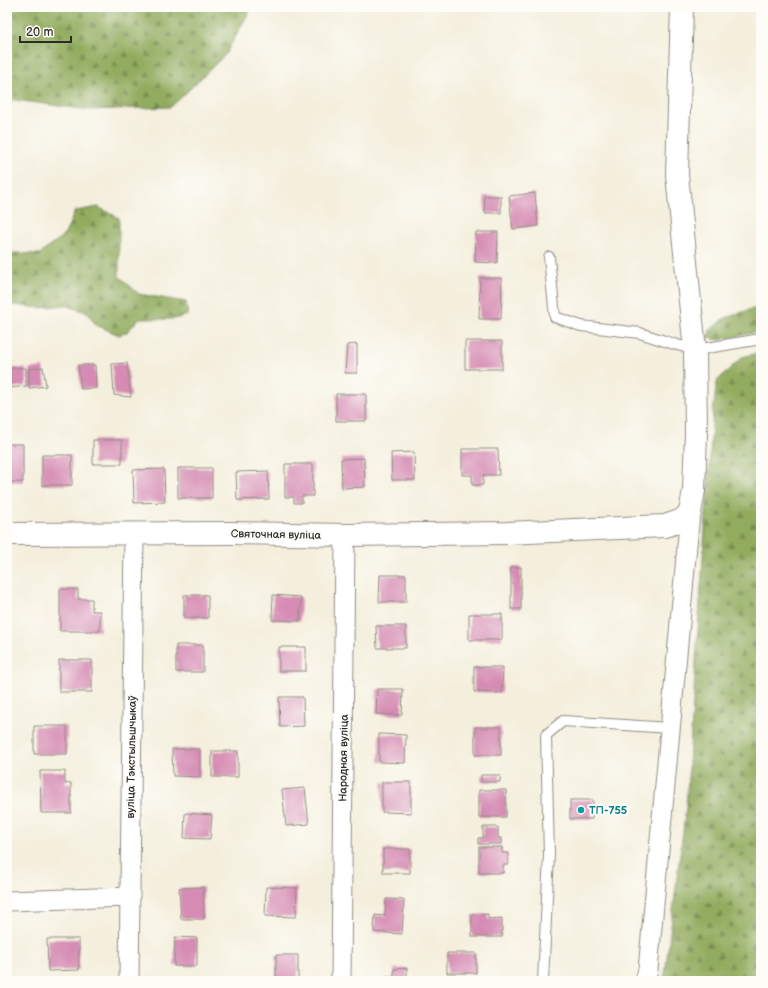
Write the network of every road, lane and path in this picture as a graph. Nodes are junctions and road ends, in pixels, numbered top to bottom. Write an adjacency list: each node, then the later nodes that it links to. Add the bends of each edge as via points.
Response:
1 (682, 7): 4 (street, via 677,175)
2 (549, 257): 4 (lane, via 555,317 581,326 640,332)
3 (761, 339): 4 (lane)
4 (695, 350): 5 (street, via 696,433 694,490)
5 (690, 512): 8 (street, Святочная вуліца, via 680,520 665,526 507,533); 9 (street)
6 (7, 534): 7 (street, Святочная вуліца)
7 (134, 534): 8 (street, Святочная вуліца); 10 (street, вуліца Тэкстыльшчыкаў)
8 (345, 535): 13 (street, Народная вуліца)
9 (670, 728): 14 (lane, via 563,721 546,735 549,855); 15 (street)
10 (129, 897): 11 (street); 12 (street, вуліца Тэкстыльшчыкаў)
11 (7, 900)
12 (129, 981)
13 (341, 981)
14 (543, 981)
15 (645, 981)

